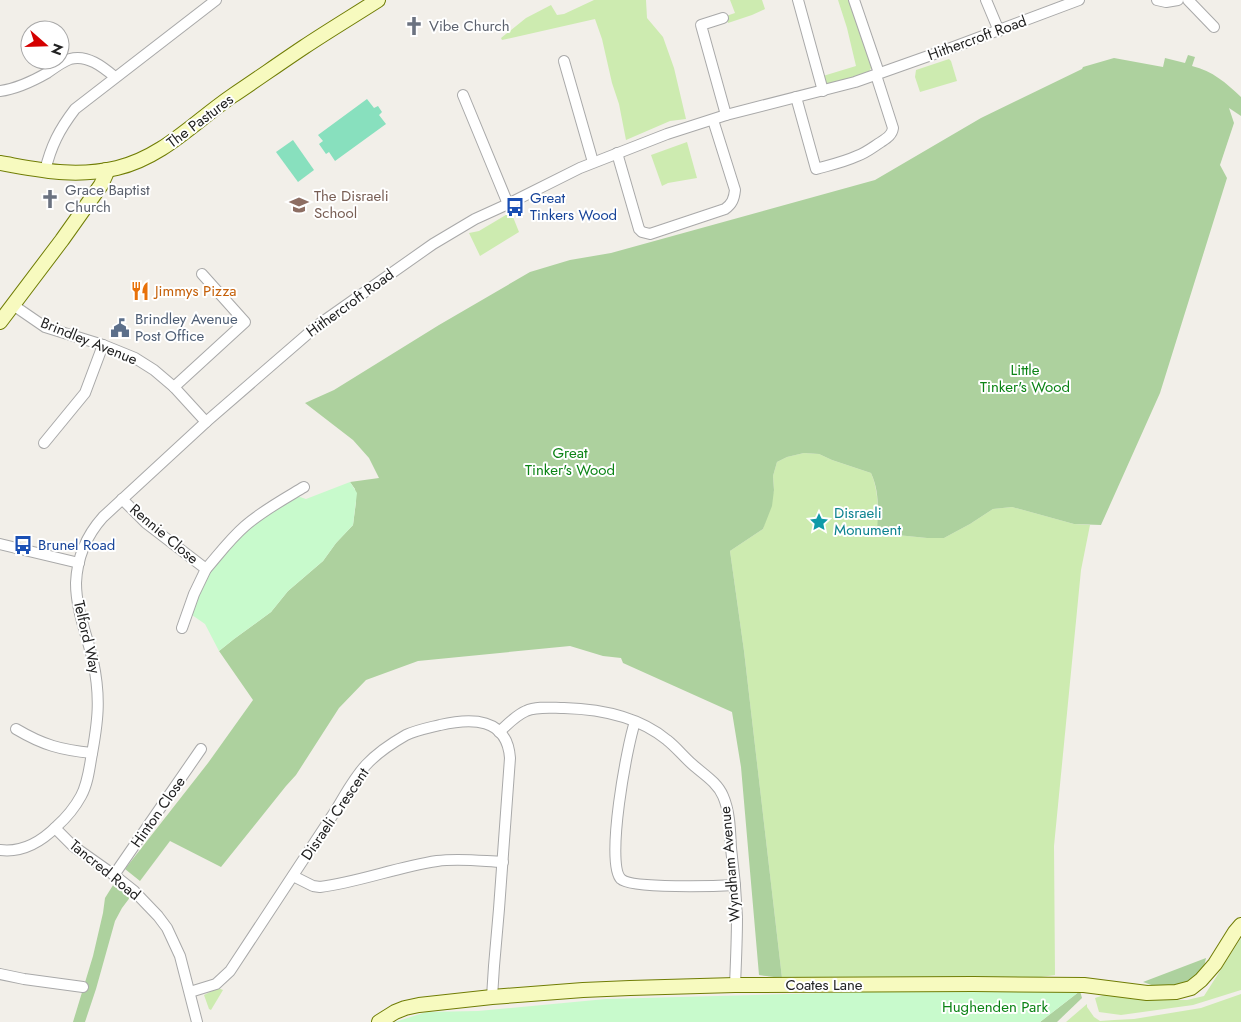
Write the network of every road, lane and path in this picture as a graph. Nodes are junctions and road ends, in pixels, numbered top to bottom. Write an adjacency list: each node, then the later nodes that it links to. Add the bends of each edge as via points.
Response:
1 (216, 0): 15 (street)
2 (378, 0): 25 (street, The Pastures, via 304,46 163,148 130,164)
3 (798, 0): 17 (street)
4 (854, 0): 14 (street)
5 (986, 0): 12 (street)
6 (1079, 0): 12 (street, Hithercroft Road)
7 (1157, 0): 8 (street)
8 (1178, 0)
9 (1188, 0): 11 (street)
10 (723, 18): 20 (street, via 701,26)
11 (1214, 27)
12 (999, 31): 14 (street, Hithercroft Road)
13 (564, 61): 23 (street)
14 (878, 74): 17 (street, Hithercroft Road); 19 (street, via 892,132 868,151 846,161 816,169)
15 (115, 77): 16 (street, via 93,61 76,58 16,87); 26 (street, via 75,109 66,121 54,143)
16 (0, 91)
17 (823, 91): 19 (street, Hithercroft Road)
18 (463, 95): 27 (street)
19 (796, 97): 20 (street, Hithercroft Road)
20 (726, 115): 21 (street, Hithercroft Road)
21 (713, 120): 22 (street, Hithercroft Road); 22 (street, via 735,190 732,204 725,209 650,234 642,232)
22 (616, 153): 23 (street, Hithercroft Road)
23 (593, 162): 27 (street, Hithercroft Road)
24 (0, 164): 26 (street, The Pastures)
25 (106, 170): 26 (street, The Pastures, via 85,173); 29 (street, via 101,185)
26 (45, 171)
27 (508, 204): 33 (street, Hithercroft Road, via 433,244 318,324)
28 (202, 274): 32 (street, via 246,322)
29 (13, 305): 30 (street); 31 (street, Brindley Avenue, via 45,327)
30 (0, 322)
31 (103, 345): 32 (street, Brindley Avenue, via 135,358); 34 (street, via 85,393)
32 (174, 388): 33 (street, Brindley Avenue)
33 (206, 422): 36 (street, Telford Way)
34 (44, 443)
35 (304, 487): 39 (street, Rennie Close, via 246,525)
36 (122, 499): 38 (street, Telford Way, via 88,537); 39 (street, Rennie Close, via 146,523)
37 (0, 544): 38 (street)
38 (79, 563): 45 (street, Telford Way, via 76,585 80,614 98,689)
39 (206, 569): 40 (street, Rennie Close)
40 (182, 628)
41 (635, 722): 43 (street, Wyndham Avenue, via 599,710 539,708 521,713); 51 (street, Wyndham Avenue, via 666,739 712,780 723,795 729,817); 51 (street, via 627,752 617,822 616,867 621,879 637,884)
42 (16, 729): 45 (street, via 63,750)
43 (499, 732): 48 (street, via 509,747 510,758); 50 (street, Disraeli Crescent, via 483,722 461,721 421,730 390,745 366,765)
44 (202, 749): 49 (street, Hinton Close)
45 (92, 753): 46 (street, Telford Way, via 81,795)
46 (55, 828): 47 (street, Telford Way, via 38,842 21,850); 49 (street, Tancred Road, via 73,846)
47 (0, 850)
48 (503, 862): 50 (street, via 440,861 320,887); 57 (street)
49 (114, 875): 56 (street, Tancred Road, via 148,905 166,928 180,956)
50 (294, 876): 56 (street, Disraeli Crescent, via 230,971 216,984)
51 (735, 885): 54 (street, Wyndham Avenue)
52 (1241, 925): 54 (street, Coates Lane, via 1201,980 1191,988 1176,992 1147,993 1058,984)
53 (0, 974): 55 (street)
54 (735, 985): 57 (street, Coates Lane, via 620,988)
55 (82, 988)
56 (190, 992): 58 (street, Tancred Road)
57 (492, 997): 59 (street, Coates Lane, via 405,1008)
58 (197, 1022)
59 (379, 1022)

